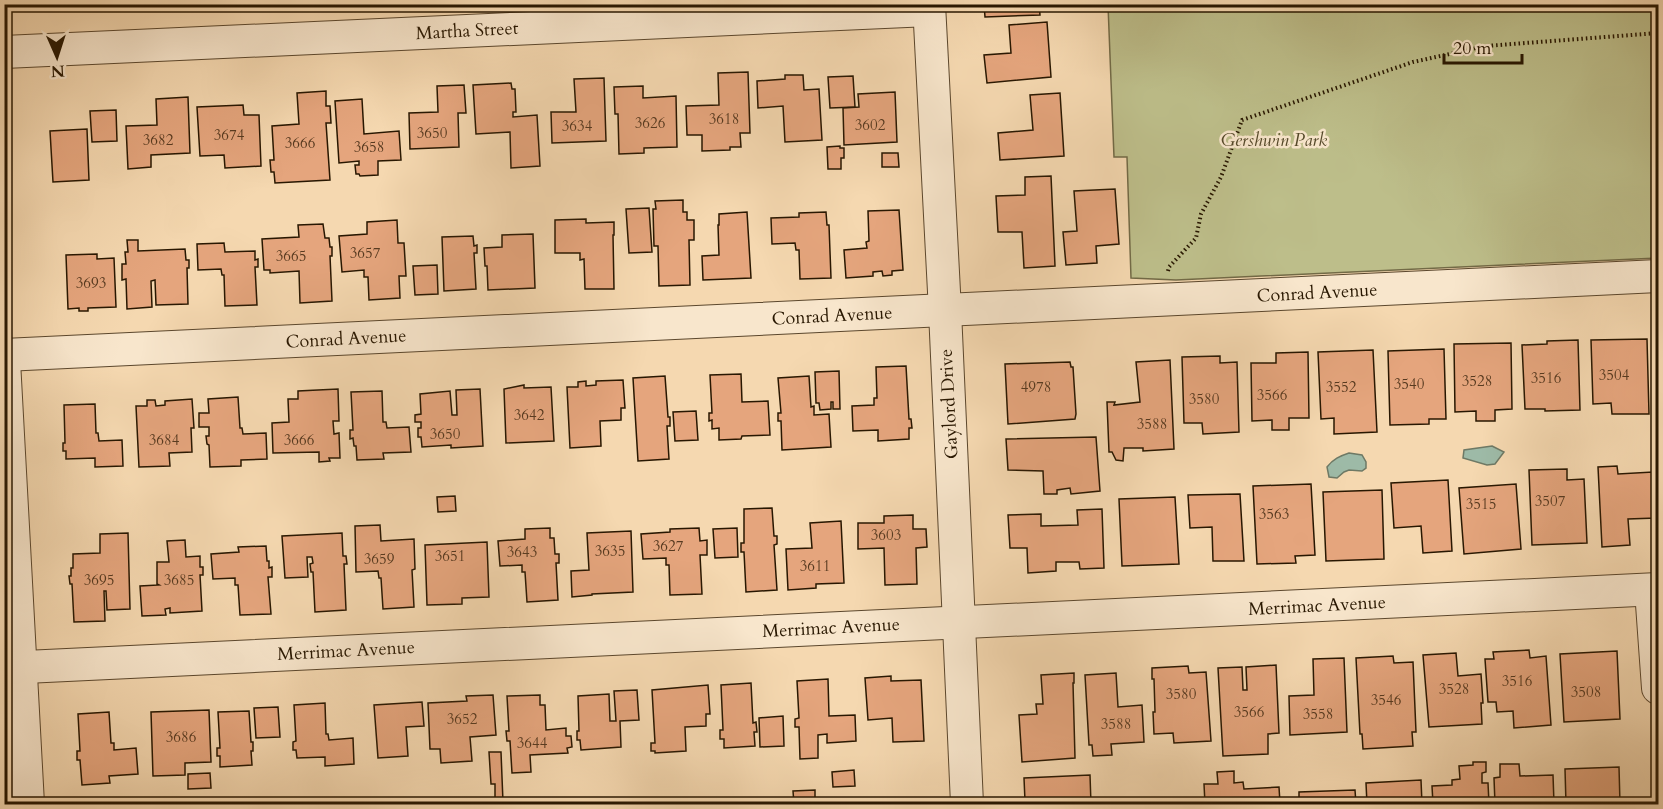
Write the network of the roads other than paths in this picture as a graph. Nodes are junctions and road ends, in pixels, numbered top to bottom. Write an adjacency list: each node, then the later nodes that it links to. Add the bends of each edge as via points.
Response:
1 (929, 7): 2 (street, Martha Street); 4 (street, Gaylord Drive)
2 (4, 52)
3 (1659, 276): 4 (street, Conrad Avenue)
4 (945, 311): 5 (street, Conrad Avenue); 8 (street, Gaylord Drive)
5 (4, 355)
6 (4, 361): 9 (street)
7 (1655, 590): 8 (street, Merrimac Avenue); 10 (street)
8 (959, 622): 9 (street, Merrimac Avenue); 12 (street, Gaylord Drive)
9 (13, 667): 11 (street)
10 (1659, 688)
11 (28, 804)
12 (967, 804)

